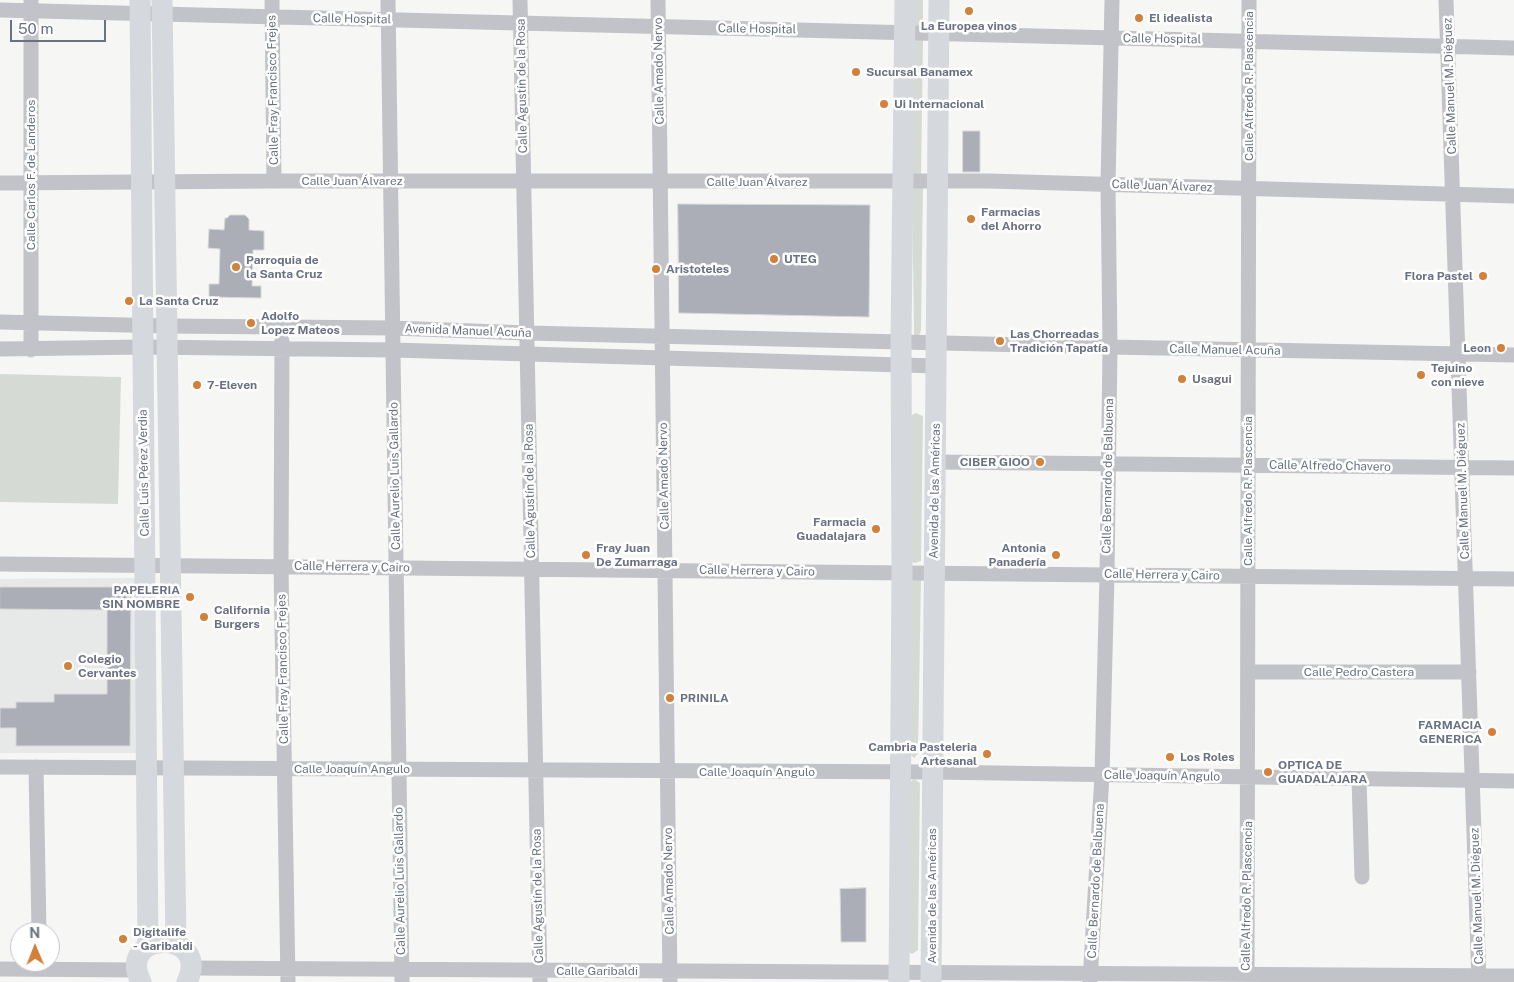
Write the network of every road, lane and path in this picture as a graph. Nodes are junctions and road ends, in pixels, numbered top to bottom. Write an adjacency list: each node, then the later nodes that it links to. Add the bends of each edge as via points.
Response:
1 (272, 0): 14 (street, Calle Fray Francisco Frejes)
2 (388, 0): 15 (street, Calle Aurelio Luis Gallardo)
3 (520, 0): 16 (street, Calle Agustín de la Rosa)
4 (658, 0): 17 (street, Calle Amado Nervo)
5 (905, 0): 18 (main road)
6 (939, 0): 19 (main road, Avenida de las Américas)
7 (1112, 0): 20 (street, Calle Bernardo de Balbuena)
8 (1250, 0): 21 (street, Calle Alfredo R. Plascencia)
9 (1446, 0): 22 (street, Calle Manuel M. Diéguez)
10 (31, 6): 11 (street, Calle Hospital); 13 (street, Calle Hospital); 33 (street, Calle Carlos F. de Landeros)
11 (140, 7): 12 (street, Calle Hospital); 24 (main road, Calle Luis Pérez Verdia)
12 (162, 7): 14 (street, Calle Hospital); 28 (main road, Calle Luis Pérez Verdia)
13 (0, 10)
14 (272, 17): 15 (street, Calle Hospital); 25 (street, Calle Fray Francisco Frejes)
15 (388, 20): 16 (street, Calle Hospital); 29 (street, Calle Aurelio Luis Gallardo)
16 (520, 23): 17 (street, Calle Hospital); 30 (street, Calle Agustín de la Rosa)
17 (658, 26): 18 (street, Calle Hospital); 31 (street, Calle Amado Nervo)
18 (905, 32): 19 (street, Calle Hospital); 26 (main road)
19 (939, 33): 20 (street, Calle Hospital); 27 (main road, Avenida de las Américas)
20 (1112, 38): 21 (street, Calle Hospital); 34 (street, Calle Bernardo de Balbuena)
21 (1250, 41): 22 (street, Calle Hospital); 35 (street, Calle Alfredo R. Plascencia)
22 (1448, 46): 23 (street, Calle Hospital); 36 (street, Calle Manuel M. Diéguez)
23 (1514, 48)
24 (141, 181): 28 (street, Calle Juan Álvarez); 33 (street, Calle Juan Álvarez); 40 (main road, Calle Luis Pérez Verdia)
25 (274, 181): 28 (street, Calle Juan Álvarez); 29 (street, Calle Juan Álvarez)
26 (903, 181): 27 (street, Calle Juan Álvarez); 31 (street, Calle Juan Álvarez); 46 (main road)
27 (938, 181): 34 (street, Calle Juan Álvarez); 47 (main road, Avenida de las Américas)
28 (164, 182): 41 (main road, Calle Luis Pérez Verdia)
29 (390, 182): 30 (street, Calle Juan Álvarez); 43 (street, Calle Aurelio Luis Gallardo)
30 (524, 182): 31 (street, Calle Juan Álvarez); 44 (street, Calle Agustín de la Rosa)
31 (660, 182): 45 (street, Calle Amado Nervo)
32 (0, 183): 33 (street, Calle Juan Álvarez)
33 (32, 183): 39 (street, Calle Carlos F. de Landeros)
34 (1108, 185): 35 (street, Calle Juan Álvarez); 50 (street, Calle Bernardo de Balbuena)
35 (1249, 189): 36 (street, Calle Juan Álvarez); 55 (street, Calle Alfredo R. Plascencia)
36 (1454, 195): 37 (street, Calle Juan Álvarez); 57 (street, Calle Manuel M. Diéguez)
37 (1514, 196)
38 (0, 322): 39 (street, Avenida Manuel Acuña)
39 (31, 323): 40 (street, Avenida Manuel Acuña); 53 (street, Calle Carlos F. de Landeros)
40 (143, 325): 41 (street, Avenida Manuel Acuña); 48 (main road, Calle Luis Pérez Verdia)
41 (167, 326): 42 (street, Avenida Manuel Acuña); 49 (main road, Calle Luis Pérez Verdia)
42 (282, 327): 43 (street, Avenida Manuel Acuña); 52 (street, Calle Fray Francisco Frejes)
43 (392, 328): 44 (street, Avenida Manuel Acuña); 54 (street, Calle Aurelio Luis Gallardo)
44 (528, 333): 45 (street, Avenida Manuel Acuña); 56 (street, Calle Agustín de la Rosa)
45 (662, 336): 46 (street, Avenida Manuel Acuña); 59 (street, Calle Amado Nervo)
46 (901, 342): 47 (street, Avenida Manuel Acuña); 60 (main road)
47 (936, 343): 50 (street, Calle Manuel Acuña); 61 (main road, Avenida de las Américas)
48 (142, 347): 49 (street, Avenida Manuel Acuña); 53 (street, Avenida Manuel Acuña); 68 (main road, Calle Luis Pérez Verdia)
49 (167, 347): 52 (street, Avenida Manuel Acuña); 69 (main road, Calle Luis Pérez Verdia)
50 (1110, 347): 55 (street, Calle Manuel Acuña); 63 (street, Calle Bernardo de Balbuena)
51 (0, 349): 53 (street, Avenida Manuel Acuña)
52 (281, 349): 54 (street, Avenida Manuel Acuña); 70 (street, Calle Fray Francisco Frejes)
53 (32, 350)
54 (393, 350): 56 (street, Avenida Manuel Acuña); 71 (street, Calle Aurelio Luis Gallardo)
55 (1249, 351): 57 (street, Calle Manuel Acuña); 64 (street, Calle Alfredo R. Plascencia)
56 (528, 354): 59 (street, Avenida Manuel Acuña); 72 (street, Calle Agustín de la Rosa)
57 (1458, 354): 58 (street, Calle Manuel Acuña); 65 (street, Calle Manuel M. Diéguez)
58 (1514, 355)
59 (662, 358): 60 (street, Avenida Manuel Acuña); 73 (street, Calle Amado Nervo)
60 (902, 365): 61 (street, Avenida Manuel Acuña); 74 (main road)
61 (936, 366): 62 (main road, Avenida de las Américas)
62 (936, 462): 63 (street, Calle Alfredo Chavero); 75 (main road, Avenida de las Américas)
63 (1108, 463): 64 (street, Calle Alfredo Chavero); 76 (street, Calle Bernardo de Balbuena)
64 (1248, 465): 65 (street, Calle Alfredo Chavero); 77 (street, Calle Alfredo R. Plascencia)
65 (1463, 467): 66 (street, Calle Alfredo Chavero); 78 (street, Calle Manuel M. Diéguez)
66 (1514, 468)
67 (0, 564): 68 (street, Calle Herrera y Cairo)
68 (145, 565): 69 (street, Calle Herrera y Cairo); 84 (main road, Calle Luis Pérez Verdia)
69 (170, 565): 70 (street, Calle Herrera y Cairo); 85 (main road, Calle Luis Pérez Verdia)
70 (281, 566): 71 (street, Calle Herrera y Cairo); 86 (street, Calle Fray Francisco Frejes)
71 (396, 568): 72 (street, Calle Herrera y Cairo); 87 (street, Calle Aurelio Luis Gallardo)
72 (532, 569): 73 (street, Calle Herrera y Cairo); 88 (street, Calle Agustín de la Rosa)
73 (665, 570): 74 (street, Calle Herrera y Cairo); 89 (street, Calle Amado Nervo)
74 (902, 573): 75 (street, Calle Herrera y Cairo); 91 (main road)
75 (934, 573): 76 (street, Calle Herrera y Cairo); 90 (main road, Avenida de las Américas)
76 (1107, 575): 77 (street, Calle Herrera y Cairo); 92 (street, Calle Bernardo de Balbuena)
77 (1248, 576): 78 (street, Calle Herrera y Cairo); 80 (street, Calle Alfredo R. Plascencia)
78 (1466, 578): 79 (street, Calle Herrera y Cairo); 81 (street, Calle Manuel M. Diéguez)
79 (1514, 579)
80 (1249, 672): 81 (street, Calle Pedro Castera); 93 (street, Calle Alfredo R. Plascencia)
81 (1470, 672): 95 (street, Calle Manuel M. Diéguez)
82 (0, 767): 83 (street, Calle Joaquín Angulo)
83 (36, 767): 84 (street, Calle Joaquín Angulo); 98 (street)
84 (147, 768): 85 (street, Calle Joaquín Angulo); 100 (main road, Calle Luis Pérez Verdia)
85 (174, 768): 86 (street, Calle Joaquín Angulo); 99 (main road, Calle Luis Pérez Verdia)
86 (284, 769): 87 (street, Calle Joaquín Angulo); 103 (street, Calle Fray Francisco Frejes)
87 (399, 770): 88 (street, Calle Joaquín Angulo); 105 (street, Calle Aurelio Luis Gallardo)
88 (536, 771): 89 (street, Calle Joaquín Angulo); 106 (street, Calle Agustín de la Rosa)
89 (668, 772): 91 (street, Calle Joaquín Angulo); 107 (street, Calle Amado Nervo)
90 (933, 772): 91 (street, Calle Joaquín Angulo); 92 (street, Calle Joaquín Angulo); 110 (main road, Avenida de las Américas)
91 (900, 773): 109 (main road)
92 (1102, 775): 93 (street, Calle Joaquín Angulo); 111 (street, Calle Bernardo de Balbuena)
93 (1249, 777): 94 (street, Calle Joaquín Angulo); 112 (street, Calle Alfredo R. Plascencia)
94 (1359, 779): 95 (street, Calle Joaquín Angulo); 97 (street)
95 (1474, 780): 96 (street, Calle Joaquín Angulo); 113 (street, Calle Manuel M. Diéguez)
96 (1514, 781)
97 (1362, 877)
98 (39, 922)
99 (176, 944): 100 (main road, via 165,941); 102 (main road, via 185,952)
100 (148, 946): 104 (main road, via 139,957)
101 (60, 972): 104 (street)
102 (189, 975): 103 (street, Calle Garibaldi)
103 (288, 975): 105 (street, Calle Garibaldi)
104 (139, 976)
105 (402, 976): 106 (street, Calle Garibaldi)
106 (540, 976): 107 (street, Calle Garibaldi)
107 (670, 976): 109 (street, Calle Garibaldi)
108 (1514, 976): 113 (street, Calle Garibaldi)
109 (899, 977): 110 (street, Calle Garibaldi)
110 (931, 977): 111 (street, Calle Garibaldi)
111 (1090, 978): 112 (street, Calle Garibaldi)
112 (1247, 978): 113 (street, Calle Garibaldi)
113 (1479, 979)

